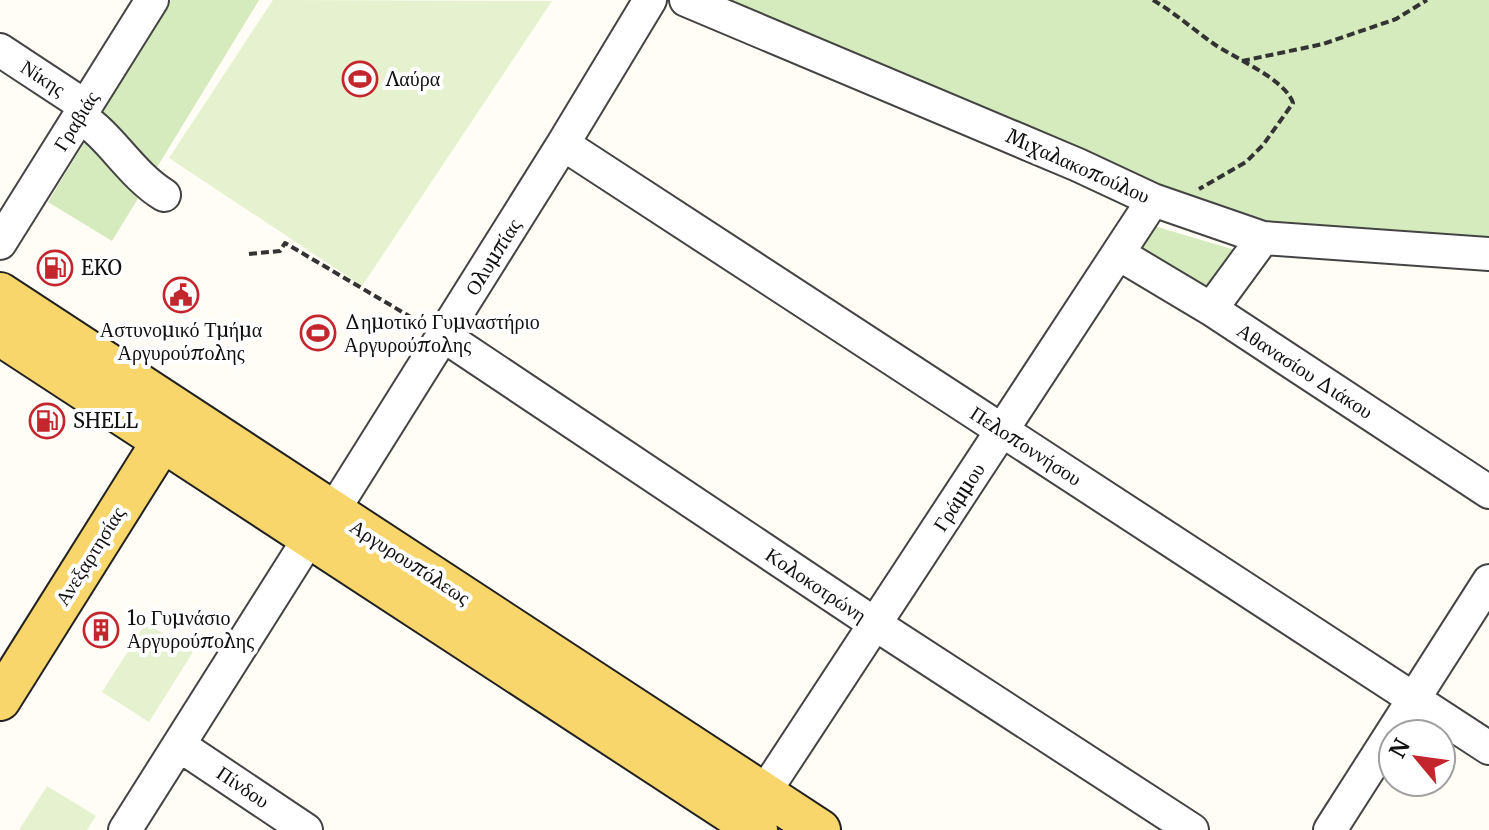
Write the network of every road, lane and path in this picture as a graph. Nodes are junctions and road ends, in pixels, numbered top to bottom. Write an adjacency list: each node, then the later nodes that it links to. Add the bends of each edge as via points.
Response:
1 (152, 0): 8 (street, Γραβιάς)
2 (650, 0): 9 (street, Ολυμπίας)
3 (686, 0): 11 (street, Μιχαλακοπούλου)
4 (1153, 0): 7 (path)
5 (1427, 0): 7 (path, via 1396,19 1323,44)
6 (0, 50): 8 (street, Νίκης)
7 (1240, 61): 11 (path, via 1291,95 1293,103 1246,162)
8 (82, 111): 10 (street, Νίκης, via 147,184); 13 (street, Γραβιάς)
9 (563, 144): 20 (street, Ολυμπίας); 22 (street, Πελοποννήσου)
10 (164, 195)
11 (1167, 205): 12 (street, Μιχαλακοπούλου); 15 (street, Γράμμου)
12 (1263, 238): 16 (street, Μιχαλακοπούλου); 18 (street)
13 (0, 243)
14 (249, 254): 20 (path, via 280,251 285,243)
15 (1119, 254): 18 (street, Αθανασίου Διάκου); 22 (street, Γράμμου)
16 (1489, 254)
17 (0, 293): 21 (main road, Αργυρουπόλεως)
18 (1211, 309): 23 (street, Αθανασίου Διάκου)
19 (0, 335): 21 (main road, Αργυρουπόλεως)
20 (444, 336): 24 (street, Ολυμπίας); 27 (street, Κολοκοτρώνη)
21 (162, 420): 24 (main road, Αργυρουπόλεως); 28 (main road, Ανεξαρτησίας); 29 (main road, Ανεξαρτησίας)
22 (1002, 431): 27 (street, Γράμμου); 30 (street, Πελοποννήσου)
23 (1489, 492)
24 (322, 524): 31 (street, Ολυμπίας); 34 (main road, Αργυρουπόλεως)
25 (1489, 581): 30 (street)
26 (1489, 615): 30 (street)
27 (875, 624): 34 (street, Γράμμου); 38 (street, Κολοκοτρώνη)
28 (0, 657)
29 (0, 700)
30 (1418, 714): 32 (street, Πελοποννήσου); 39 (street)
31 (179, 745): 35 (street, Ολυμπίας); 36 (street, Πίνδου)
32 (1489, 748)
33 (1377, 790): 40 (street)
34 (751, 819): 37 (main road, Αργυρουπόλεως)
35 (125, 830)
36 (306, 830)
37 (820, 830)
38 (1192, 830)
39 (1330, 830)
40 (1351, 830)

